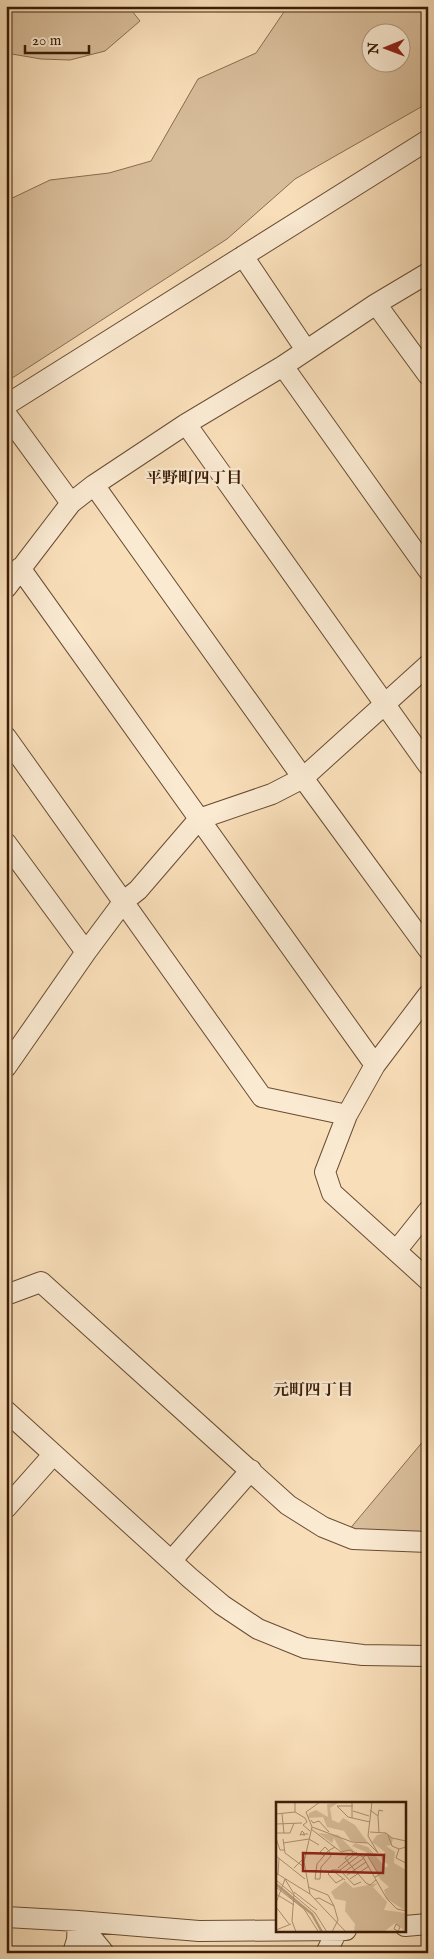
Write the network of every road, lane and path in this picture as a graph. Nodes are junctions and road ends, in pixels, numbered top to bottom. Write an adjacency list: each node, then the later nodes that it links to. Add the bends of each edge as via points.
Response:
1 (428, 140): 2 (street)
2 (243, 256): 5 (street); 8 (street)
3 (428, 273): 4 (street)
4 (376, 304): 5 (street); 7 (street)
5 (306, 350): 6 (street)
6 (283, 366): 10 (street); 14 (street)
7 (428, 375)
8 (6, 405)
9 (6, 414): 12 (street)
10 (186, 424): 11 (street); 17 (street)
11 (94, 485): 12 (street); 20 (street)
12 (70, 503): 13 (street)
13 (20, 568): 15 (street); 21 (street)
14 (428, 570)
15 (6, 588)
16 (428, 665): 17 (street)
17 (385, 705): 19 (street); 20 (street)
18 (6, 737): 23 (street)
19 (428, 765)
20 (303, 778): 21 (street, via 272,794); 24 (street)
21 (199, 818): 23 (street, via 138,890); 27 (street)
22 (6, 842): 25 (street)
23 (124, 901): 25 (street); 29 (street, via 262,1097)
24 (428, 949)
25 (86, 952): 28 (street)
26 (428, 995): 27 (street)
27 (375, 1065): 29 (street)
28 (6, 1067)
29 (347, 1115): 31 (street, via 325,1172 332,1193)
30 (428, 1211): 31 (street)
31 (396, 1251): 32 (street)
32 (428, 1280)
33 (6, 1296): 36 (street, via 41,1282)
34 (6, 1411): 35 (street)
35 (53, 1455): 37 (street); 39 (street)
36 (251, 1470): 38 (street, via 288,1505 322,1527 353,1539); 39 (street)
37 (6, 1508)
38 (428, 1542)
39 (172, 1560): 40 (street, via 222,1605 243,1619 305,1648 363,1655)
40 (428, 1656)
41 (6, 1917): 42 (street)
42 (78, 1921): 45 (street, via 199,1931); 47 (street); 48 (street)
43 (428, 1924): 44 (street)
44 (406, 1926)
45 (276, 1931)
46 (336, 1932): 49 (street)
47 (73, 1953)
48 (104, 1953)
49 (326, 1953)

